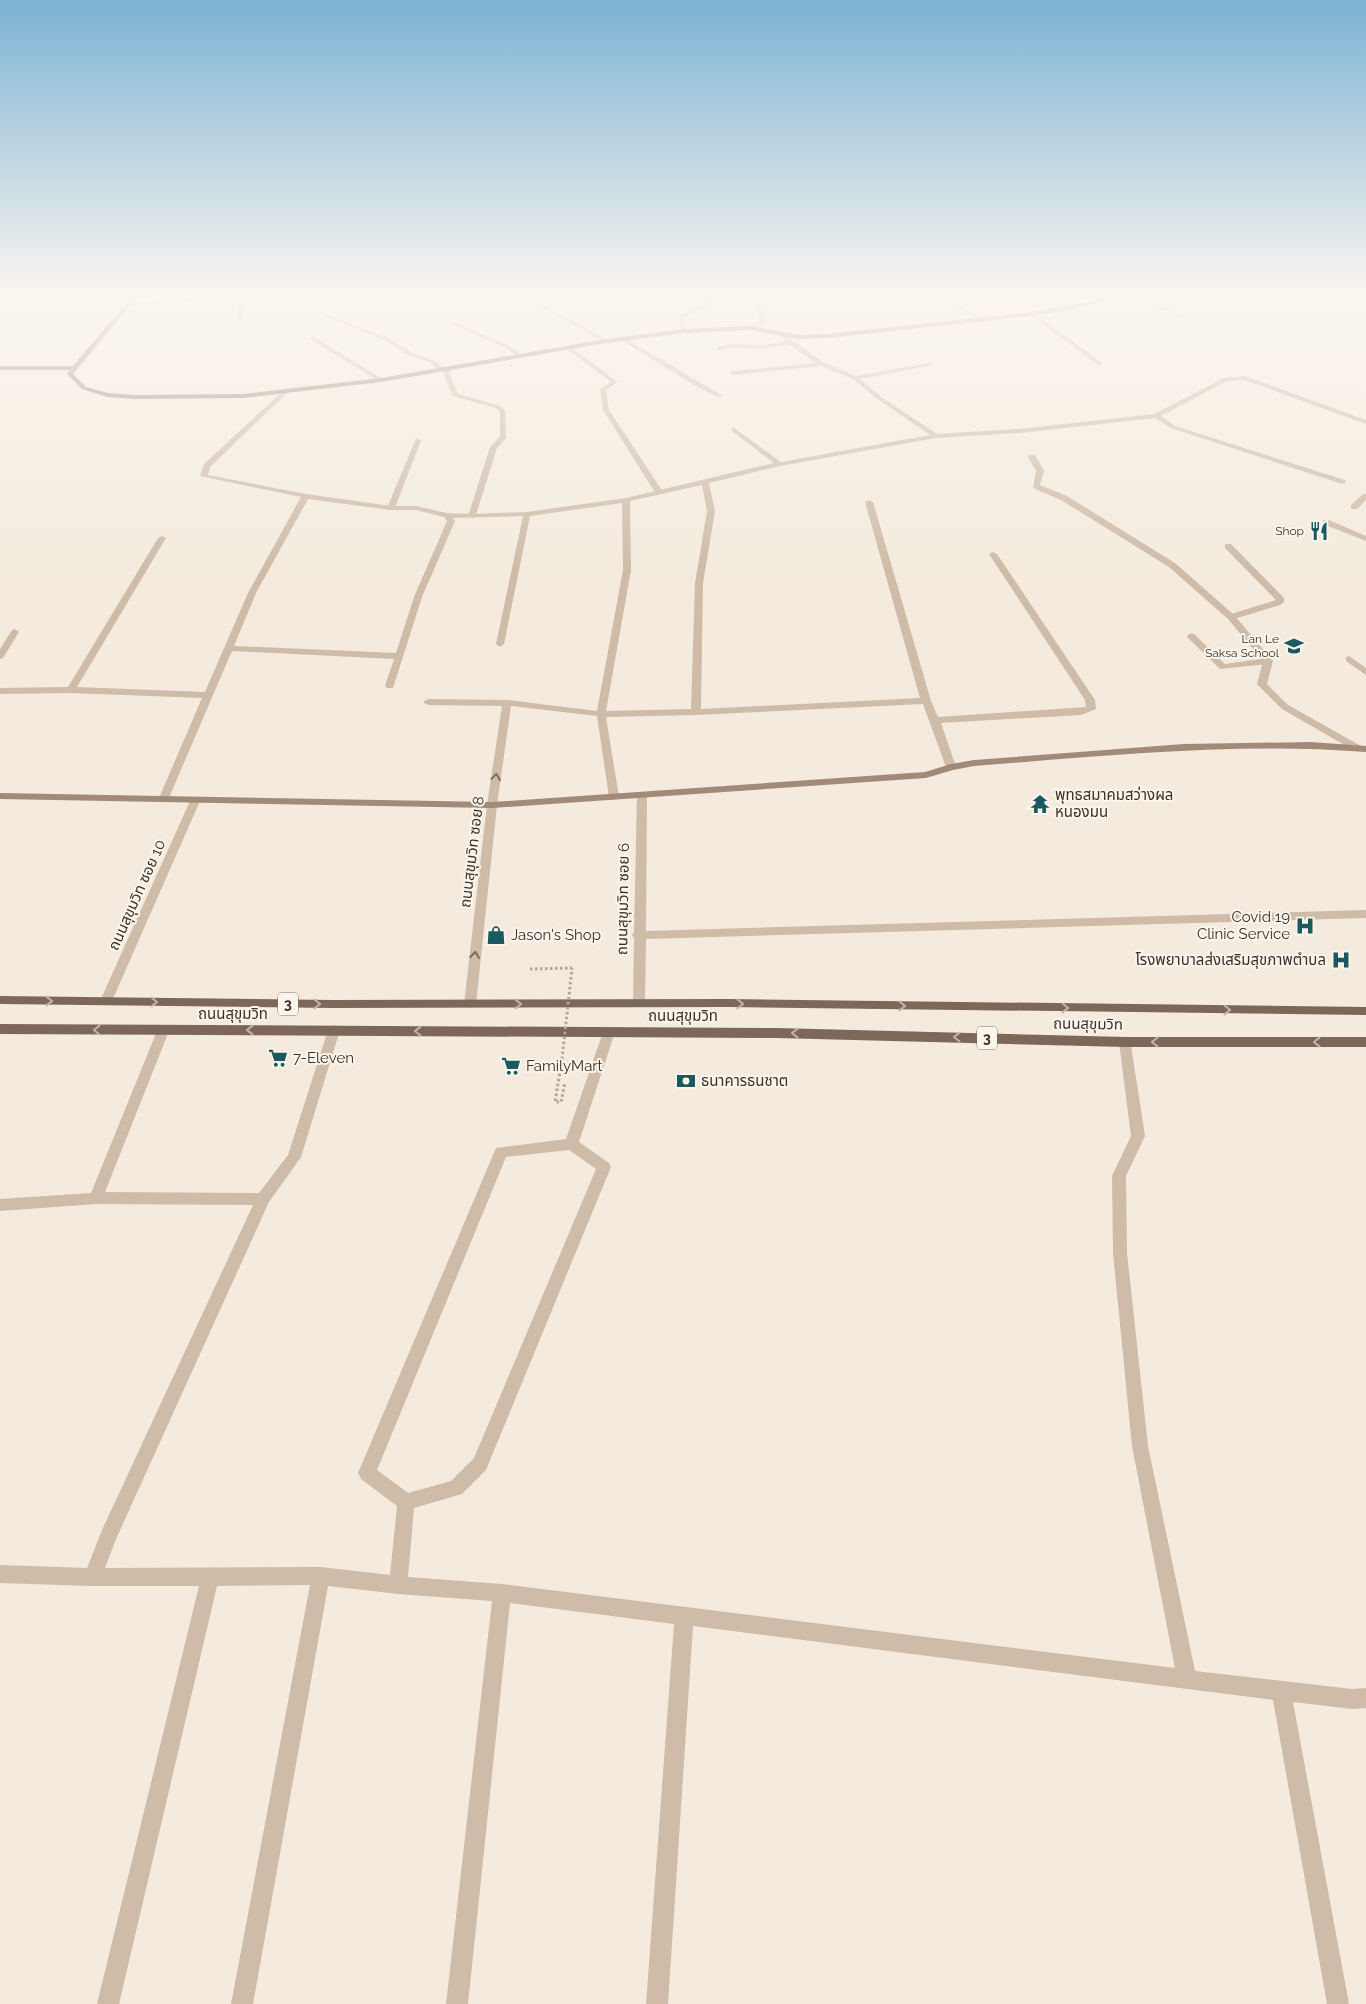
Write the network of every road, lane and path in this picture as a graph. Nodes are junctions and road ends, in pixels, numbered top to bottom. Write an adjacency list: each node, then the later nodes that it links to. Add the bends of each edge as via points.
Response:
1 (86, 389): 9 (street, via 135,397)
2 (313, 389): 9 (street)
3 (453, 389): 29 (street, via 464,399 498,407 502,411 502,438 494,447)
4 (604, 389): 20 (street, via 606,410)
5 (704, 389): 10 (street)
6 (868, 389): 14 (street)
7 (1208, 389): 11 (street)
8 (1273, 389): 12 (street)
9 (285, 392): 21 (street, via 207,466 204,476)
10 (720, 396)
11 (1156, 416): 14 (street, via 1020,431); 19 (street, via 1173,427)
12 (1366, 422)
13 (734, 430): 17 (street)
14 (936, 436): 17 (street)
15 (418, 440): 26 (street)
16 (1032, 458): 35 (street, via 1040,471 1036,486 1064,498 1172,565)
17 (780, 464): 18 (street)
18 (705, 482): 20 (street); 52 (street, via 711,511 699,584)
19 (1342, 482)
20 (659, 492): 23 (street)
21 (306, 496): 26 (street); 39 (street, via 252,593)
22 (1366, 496): 25 (street)
23 (626, 500): 27 (street); 53 (street, via 627,570)
24 (868, 502): 49 (street)
25 (1354, 507)
26 (391, 508): 28 (street, via 416,508)
27 (527, 514): 29 (street); 38 (street)
28 (447, 515): 29 (street); 41 (street, via 451,521 418,598)
29 (472, 516)
30 (1326, 522): 32 (street)
31 (162, 538): 47 (street)
32 (1366, 539)
33 (1228, 546): 35 (street, via 1281,600)
34 (993, 554): 54 (street, via 1090,700 1091,709)
35 (1230, 617): 43 (street)
36 (15, 632): 40 (street)
37 (1190, 636): 43 (street, via 1223,667)
38 (500, 644)
39 (228, 648): 41 (street); 48 (street)
40 (0, 656)
41 (399, 656): 45 (street)
42 (1349, 659): 44 (street)
43 (1268, 661): 55 (street, via 1262,684 1285,706)
44 (1366, 672)
45 (390, 686)
46 (0, 690): 47 (street)
47 (71, 690): 48 (street)
48 (208, 695): 60 (street)
49 (926, 701): 52 (street); 54 (street)
50 (428, 702): 51 (street)
51 (507, 703): 53 (street); 62 (street, ถนนสุขุมวิท ซอย 8, one-way to 51)
52 (696, 712): 53 (street)
53 (601, 714): 59 (street)
54 (935, 720): 56 (street)
55 (1362, 748): 56 (street, via 1311,745 1184,747)
56 (951, 767): 58 (street, via 926,775)
57 (0, 796): 60 (street)
58 (642, 796): 59 (street); 64 (street, ถนนสุขุมวิท ซอย 6)
59 (614, 797): 62 (street)
60 (164, 798): 61 (street)
61 (195, 801): 62 (street); 67 (street, ถนนสุขุมวิท ซอย 10)
62 (492, 805): 69 (street, ถนนสุขุมวิท ซอย 8, one-way to 62)
63 (1366, 914): 64 (street)
64 (638, 935): 68 (street, ถนนสุขุมวิท ซอย 6)
65 (530, 968): 77 (path, bridge, via 572,968 555,1102 561,1102)
66 (0, 1000): 67 (main road, ถนนสุขุมวิท / 3, one-way to 67)
67 (106, 1001): 69 (main road, ถนนสุขุมวิท / 3, one-way to 69)
68 (639, 1003): 69 (main road, ถนนสุขุมวิท / 3, one-way to 68); 70 (main road, ถนนสุขุมวิท / 3, one-way to 70)
69 (470, 1004)
70 (1366, 1011)
71 (0, 1030): 73 (main road, ถนนสุขุมวิท / 3, one-way to 71)
72 (334, 1030): 73 (main road, ถนนสุขุมวิท / 3, one-way to 73); 74 (main road, ถนนสุขุมวิท / 3, one-way to 72); 80 (street, via 294,1157)
73 (163, 1031): 79 (street)
74 (609, 1032): 75 (main road, ถนนสุขุมวิท / 3, one-way to 74, via 776,1032); 78 (street)
75 (1125, 1042): 76 (main road, ถนนสุขุมวิท / 3, one-way to 75); 90 (street, via 1138,1136 1119,1176 1120,1253 1140,1446)
76 (1366, 1042)
77 (565, 1082)
78 (571, 1144): 82 (street, via 604,1167 480,1464 456,1488); 82 (street, via 501,1152 366,1473)
79 (96, 1198): 80 (street); 81 (street)
80 (263, 1199): 86 (street)
81 (0, 1205)
82 (406, 1502): 87 (street)
83 (0, 1574): 86 (street)
84 (210, 1576): 85 (street); 86 (street); 93 (street)
85 (321, 1576): 87 (street); 94 (street)
86 (92, 1577)
87 (398, 1585): 88 (street)
88 (502, 1593): 89 (street); 95 (street)
89 (684, 1616): 90 (street); 96 (street)
90 (1187, 1679): 91 (street)
91 (1281, 1691): 92 (street); 97 (street)
92 (1366, 1698)
93 (108, 2004)
94 (242, 2004)
95 (457, 2004)
96 (657, 2004)
97 (1338, 2004)

